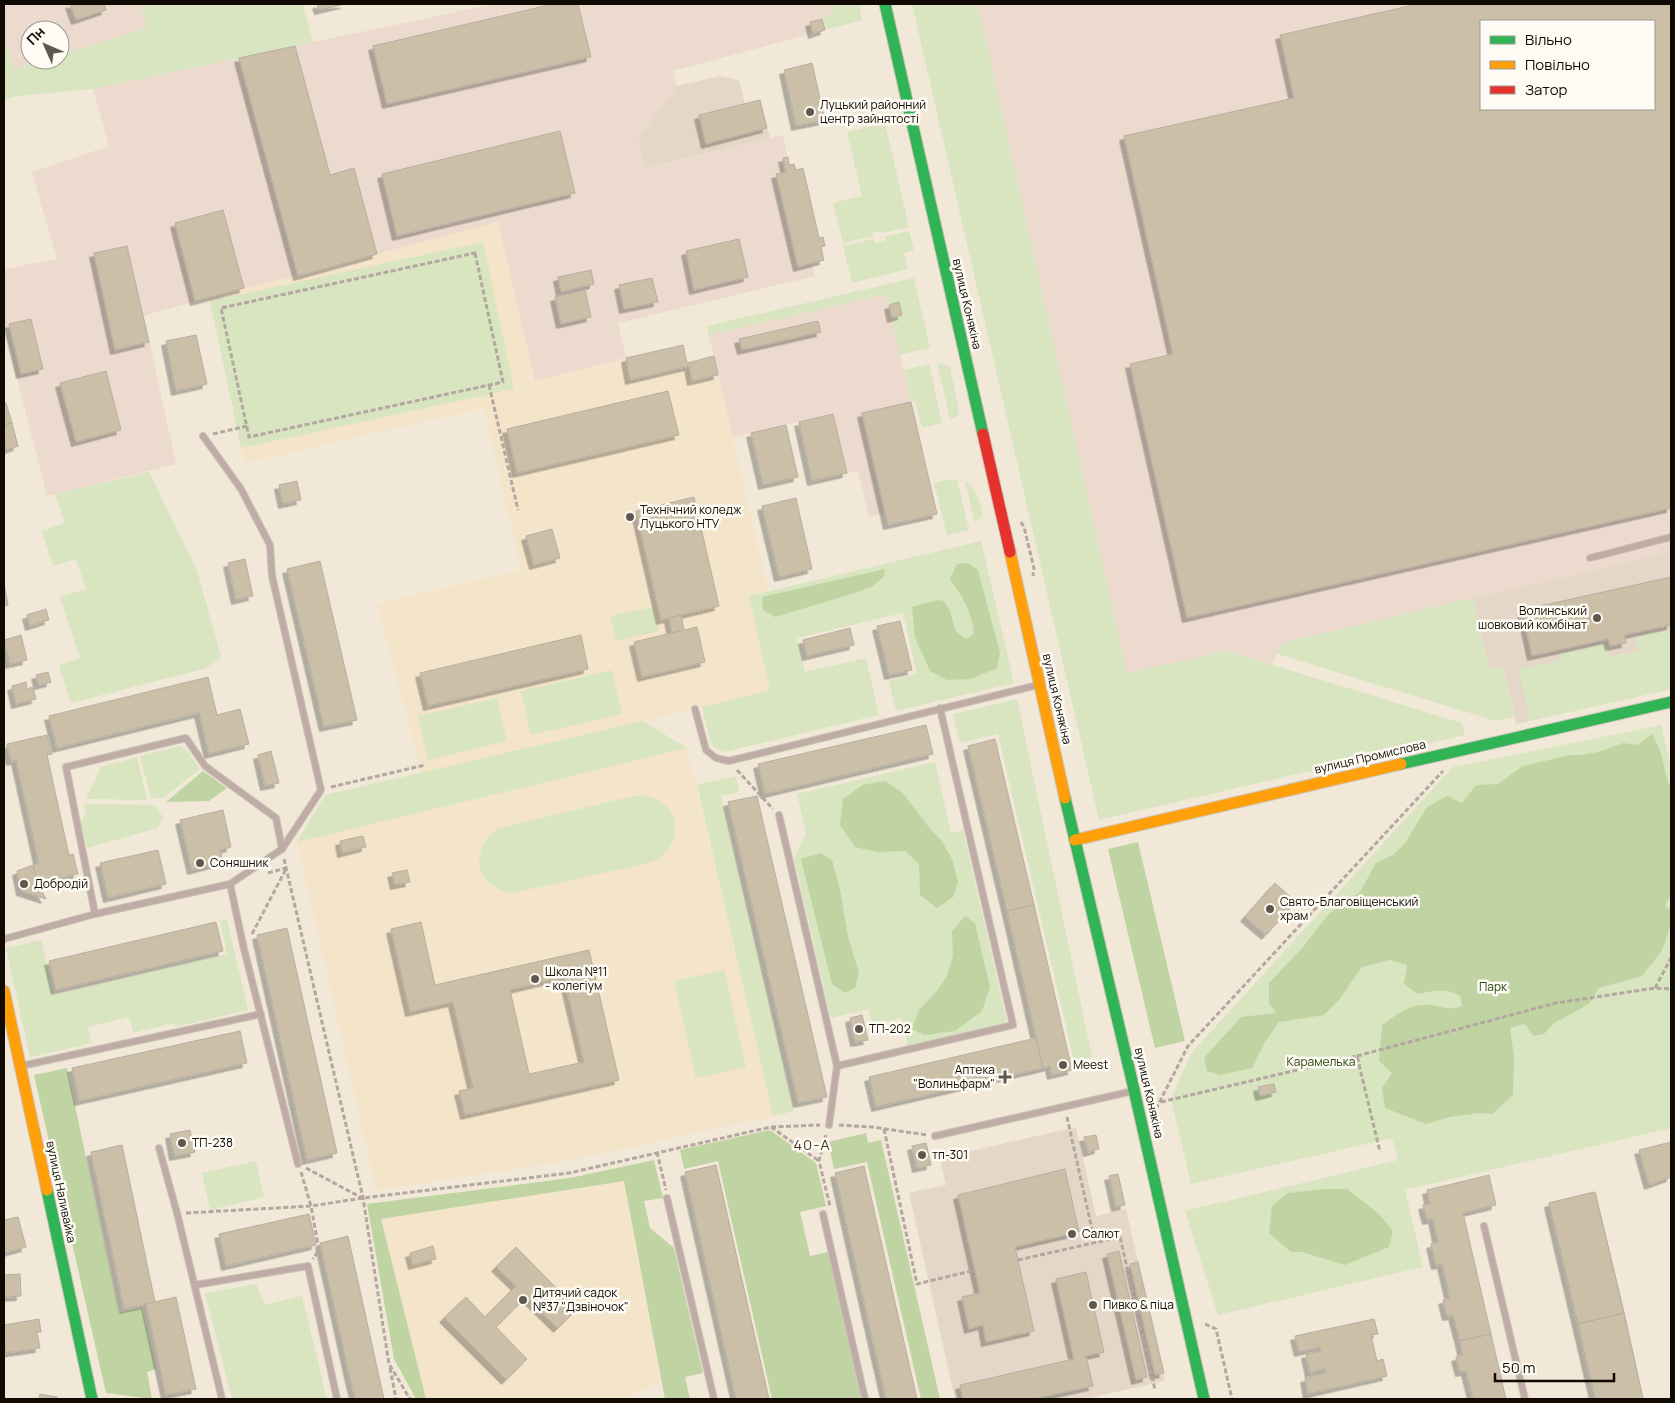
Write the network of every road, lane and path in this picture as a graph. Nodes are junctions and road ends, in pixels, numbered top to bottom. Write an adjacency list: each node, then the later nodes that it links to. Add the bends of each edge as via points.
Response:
1 (885, 4): 8 (street, вулиця Конякіна)
2 (490, 385): 3 (path, via 249,437); 3 (path, via 503,382 476,253 221,308); 5 (path)
3 (247, 426): 4 (path)
4 (203, 436): 15 (lane, via 241,489 270,546 272,576)
5 (518, 510)
6 (1671, 537): 7 (lane)
7 (1590, 558)
8 (1039, 684): 10 (lane); 17 (street, вулиця Конякіна)
9 (1671, 702): 17 (street, вулиця Промислова)
10 (940, 708): 12 (lane); 31 (lane, via 1013,1025)
11 (695, 709): 12 (lane, via 706,750 716,758)
12 (729, 761): 16 (path)
13 (425, 765): 15 (path)
14 (1444, 770): 33 (path, via 1188,1046)
15 (321, 790): 18 (lane)
16 (779, 815): 31 (lane)
17 (1075, 840): 32 (street, вулиця Конякіна)
18 (282, 849): 19 (path); 20 (lane); 21 (lane, via 276,818 205,766 186,738 66,767)
19 (286, 868): 23 (path); 45 (path)
20 (230, 884): 21 (lane); 23 (lane)
21 (95, 914): 22 (lane)
22 (4, 939)
23 (244, 949): 28 (lane)
24 (1671, 958): 25 (path)
25 (1655, 988): 26 (path); 29 (path, via 1556,1003)
26 (1671, 989)
27 (4, 991): 30 (street, вулиця Наливайка)
28 (261, 1014): 30 (lane); 44 (lane)
29 (1357, 1056): 33 (path); 42 (path)
30 (20, 1066): 58 (street, вулиця Наливайка)
31 (837, 1066): 36 (lane)
32 (1134, 1090): 34 (lane); 65 (street, вулиця Конякіна)
33 (1161, 1102): 35 (path)
34 (1065, 1106): 39 (lane); 51 (path)
35 (1152, 1115)
36 (828, 1125): 37 (path); 38 (path); 43 (path)
37 (771, 1127): 41 (path); 43 (path)
38 (884, 1129): 39 (path); 54 (path, via 917,1284)
39 (935, 1136)
40 (159, 1148): 48 (lane)
41 (657, 1152): 45 (path, via 569,1173); 46 (path)
42 (1380, 1152)
43 (819, 1162): 49 (path, via 830,1207)
44 (298, 1164): 45 (path); 47 (path)
45 (363, 1198): 47 (path); 56 (path)
46 (667, 1198): 63 (lane)
47 (311, 1206): 48 (path); 53 (path, via 319,1250)
48 (177, 1214): 55 (lane)
49 (823, 1214): 64 (lane)
50 (1484, 1226): 66 (lane)
51 (1095, 1243): 52 (path); 57 (path, via 1120,1237)
52 (1018, 1260)
53 (308, 1266): 55 (lane); 60 (lane)
54 (975, 1270)
55 (194, 1285): 59 (lane)
56 (389, 1364): 61 (path); 62 (path)
57 (1155, 1390)
58 (92, 1399)
59 (222, 1399)
60 (337, 1399)
61 (396, 1399)
62 (410, 1399)
63 (714, 1399)
64 (865, 1399)
65 (1204, 1399)
66 (1525, 1399)

